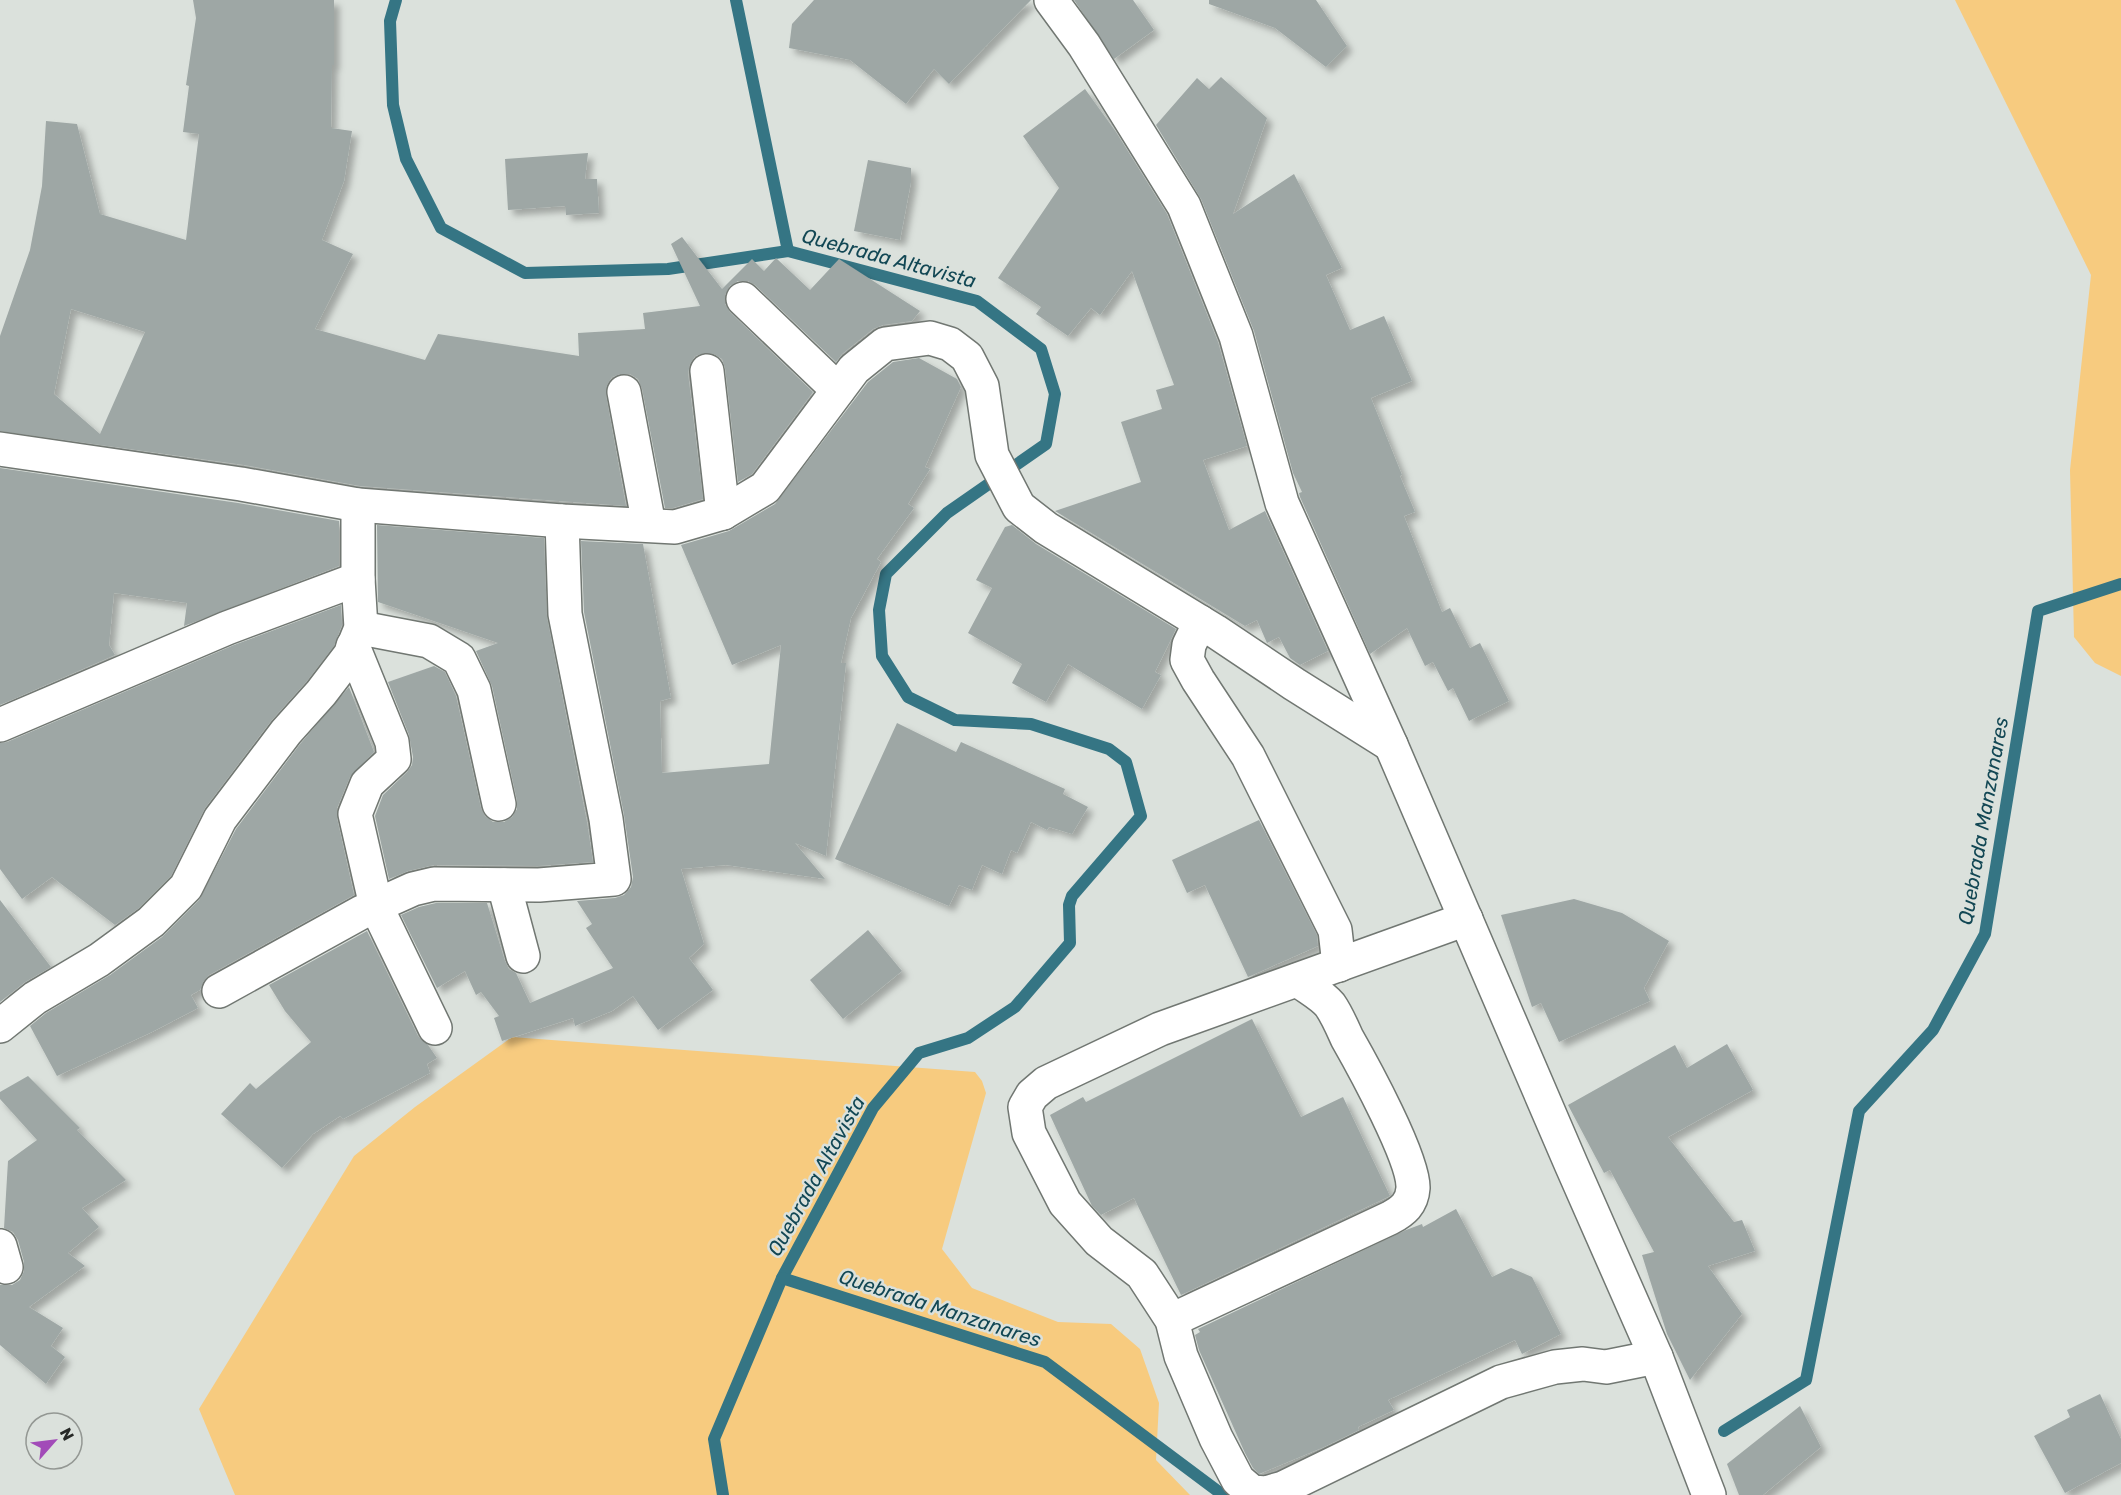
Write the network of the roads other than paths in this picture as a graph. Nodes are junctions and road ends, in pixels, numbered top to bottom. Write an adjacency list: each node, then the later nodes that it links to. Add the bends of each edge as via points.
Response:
1 (1051, 0): 15 (street, via 1084,45 1184,206 1236,336 1282,503)
2 (743, 299): 4 (street)
3 (707, 370): 8 (street)
4 (838, 390): 8 (street, via 765,488); 12 (street, via 854,369 885,344 930,338 950,344 968,357 982,386 992,455 1019,507 1046,528)
5 (624, 392): 10 (street)
6 (0, 449): 7 (street)
7 (358, 505): 9 (street); 11 (street)
8 (723, 513): 10 (street, via 675,526)
9 (562, 520): 10 (street); 17 (street, via 565,614 614,879)
10 (649, 525)
11 (358, 579): 13 (street); 14 (street, via 226,628)
12 (1200, 622): 15 (street); 21 (street, via 1187,660 1248,756 1320,899 1335,930)
13 (357, 637): 16 (street, via 429,640 459,659 474,690); 18 (street, via 392,742 394,759 367,784 355,814); 24 (street, via 350,655 220,819 186,887 151,922 99,960 35,998)
14 (0, 725)
15 (1391, 745): 19 (street)
16 (499, 804)
17 (504, 885): 18 (street, via 434,884); 20 (street)
18 (376, 906): 23 (street); 25 (street)
19 (1466, 919): 21 (street); 27 (street)
20 (523, 956)
21 (1339, 965): 22 (street)
22 (1298, 980): 26 (street, via 1329,1004 1365,1070 1412,1175 1410,1200 1405,1210 1390,1218); 26 (street, via 1160,1029 1046,1083 1025,1107 1029,1133 1065,1203 1099,1241 1142,1274)
23 (219, 991)
24 (0, 1026)
25 (435, 1028)
26 (1172, 1320): 27 (street, via 1181,1356 1216,1438 1238,1480 1252,1492 1283,1488 1501,1382 1555,1367 1606,1367)
27 (1656, 1357): 28 (street)
28 (1709, 1495)

